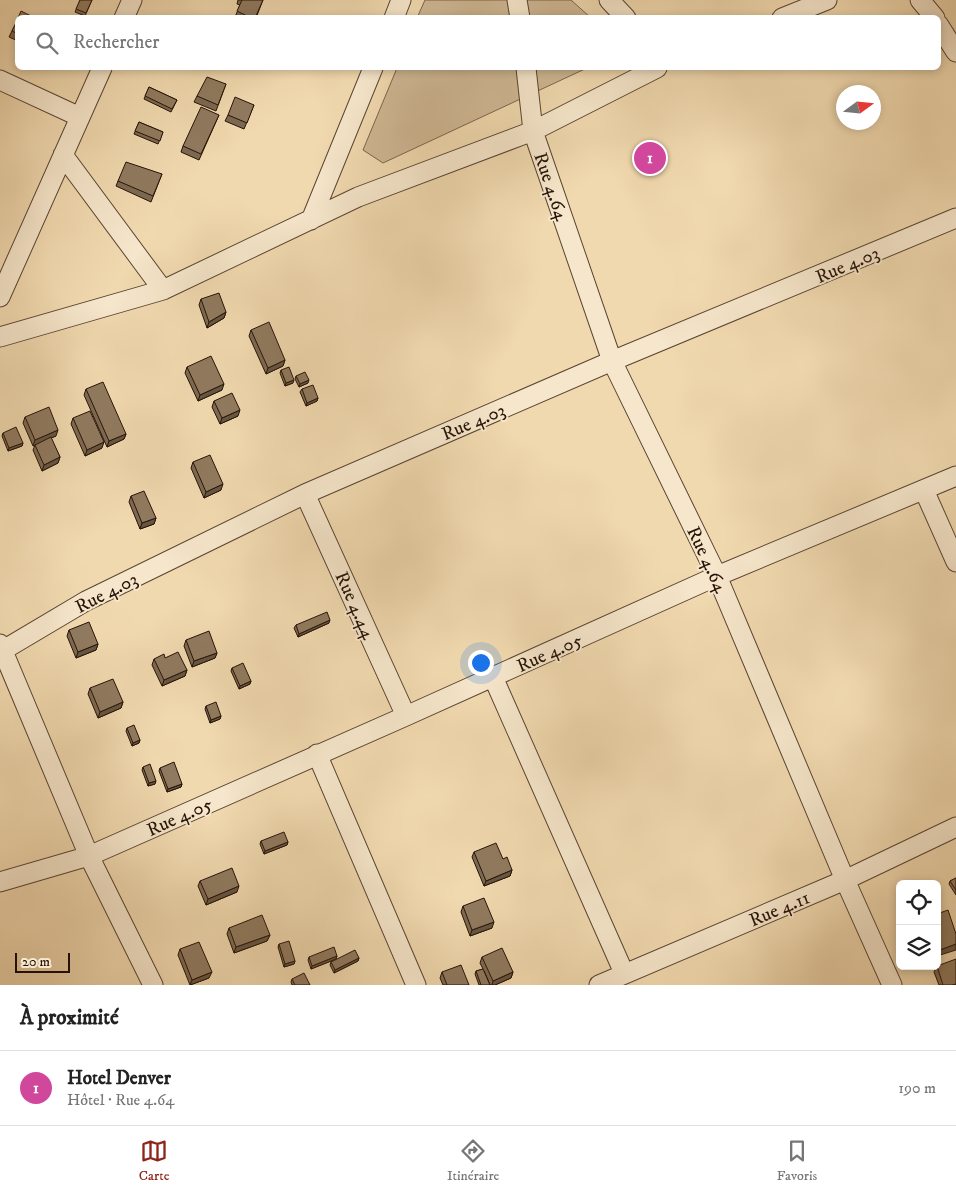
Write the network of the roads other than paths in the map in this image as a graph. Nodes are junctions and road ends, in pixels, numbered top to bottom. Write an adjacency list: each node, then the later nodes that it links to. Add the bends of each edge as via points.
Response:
1 (132, 0): 7 (street)
2 (401, 0): 8 (street)
3 (518, 0): 9 (street)
4 (609, 0): 10 (street)
5 (827, 0): 11 (street)
6 (920, 0): 12 (street)
7 (125, 15)
8 (395, 15)
9 (520, 15)
10 (623, 15)
11 (790, 15)
12 (932, 15)
13 (941, 29): 14 (street)
14 (956, 52)
15 (101, 70): 20 (street)
16 (372, 70): 24 (street)
17 (526, 70): 21 (street, Rue 4.64)
18 (653, 70): 21 (street)
19 (0, 80): 20 (street)
20 (80, 117): 22 (street)
21 (533, 130): 24 (street, via 358,197); 28 (street, Rue 4.64)
22 (63, 155): 25 (street); 26 (street)
23 (956, 218): 28 (street, Rue 4.03)
24 (311, 220): 25 (street)
25 (163, 290): 27 (street)
26 (0, 297)
27 (0, 337)
28 (612, 361): 31 (street, Rue 4.03); 33 (street, Rue 4.64)
29 (956, 476): 30 (street, Rue 4.05)
30 (924, 490): 32 (street); 33 (street, Rue 4.05)
31 (305, 494): 34 (street, Rue 4.03, via 86,601); 36 (street, Rue 4.44)
32 (956, 562)
33 (717, 576): 35 (street, Rue 4.05); 40 (street, Rue 4.64)
34 (1, 649): 39 (street)
35 (493, 677): 36 (street, Rue 4.05); 42 (street)
36 (406, 716): 37 (street, Rue 4.05)
37 (318, 754): 39 (street, Rue 4.05); 44 (street)
38 (956, 827): 40 (street, Rue 4.11)
39 (88, 856): 41 (street, Rue 4.05); 43 (street)
40 (845, 880): 42 (street, Rue 4.11); 46 (street, Rue 4.64)
41 (0, 882)
42 (624, 973): 45 (street, Rue 4.11)
43 (153, 985)
44 (416, 985)
45 (599, 985)
46 (892, 985)

